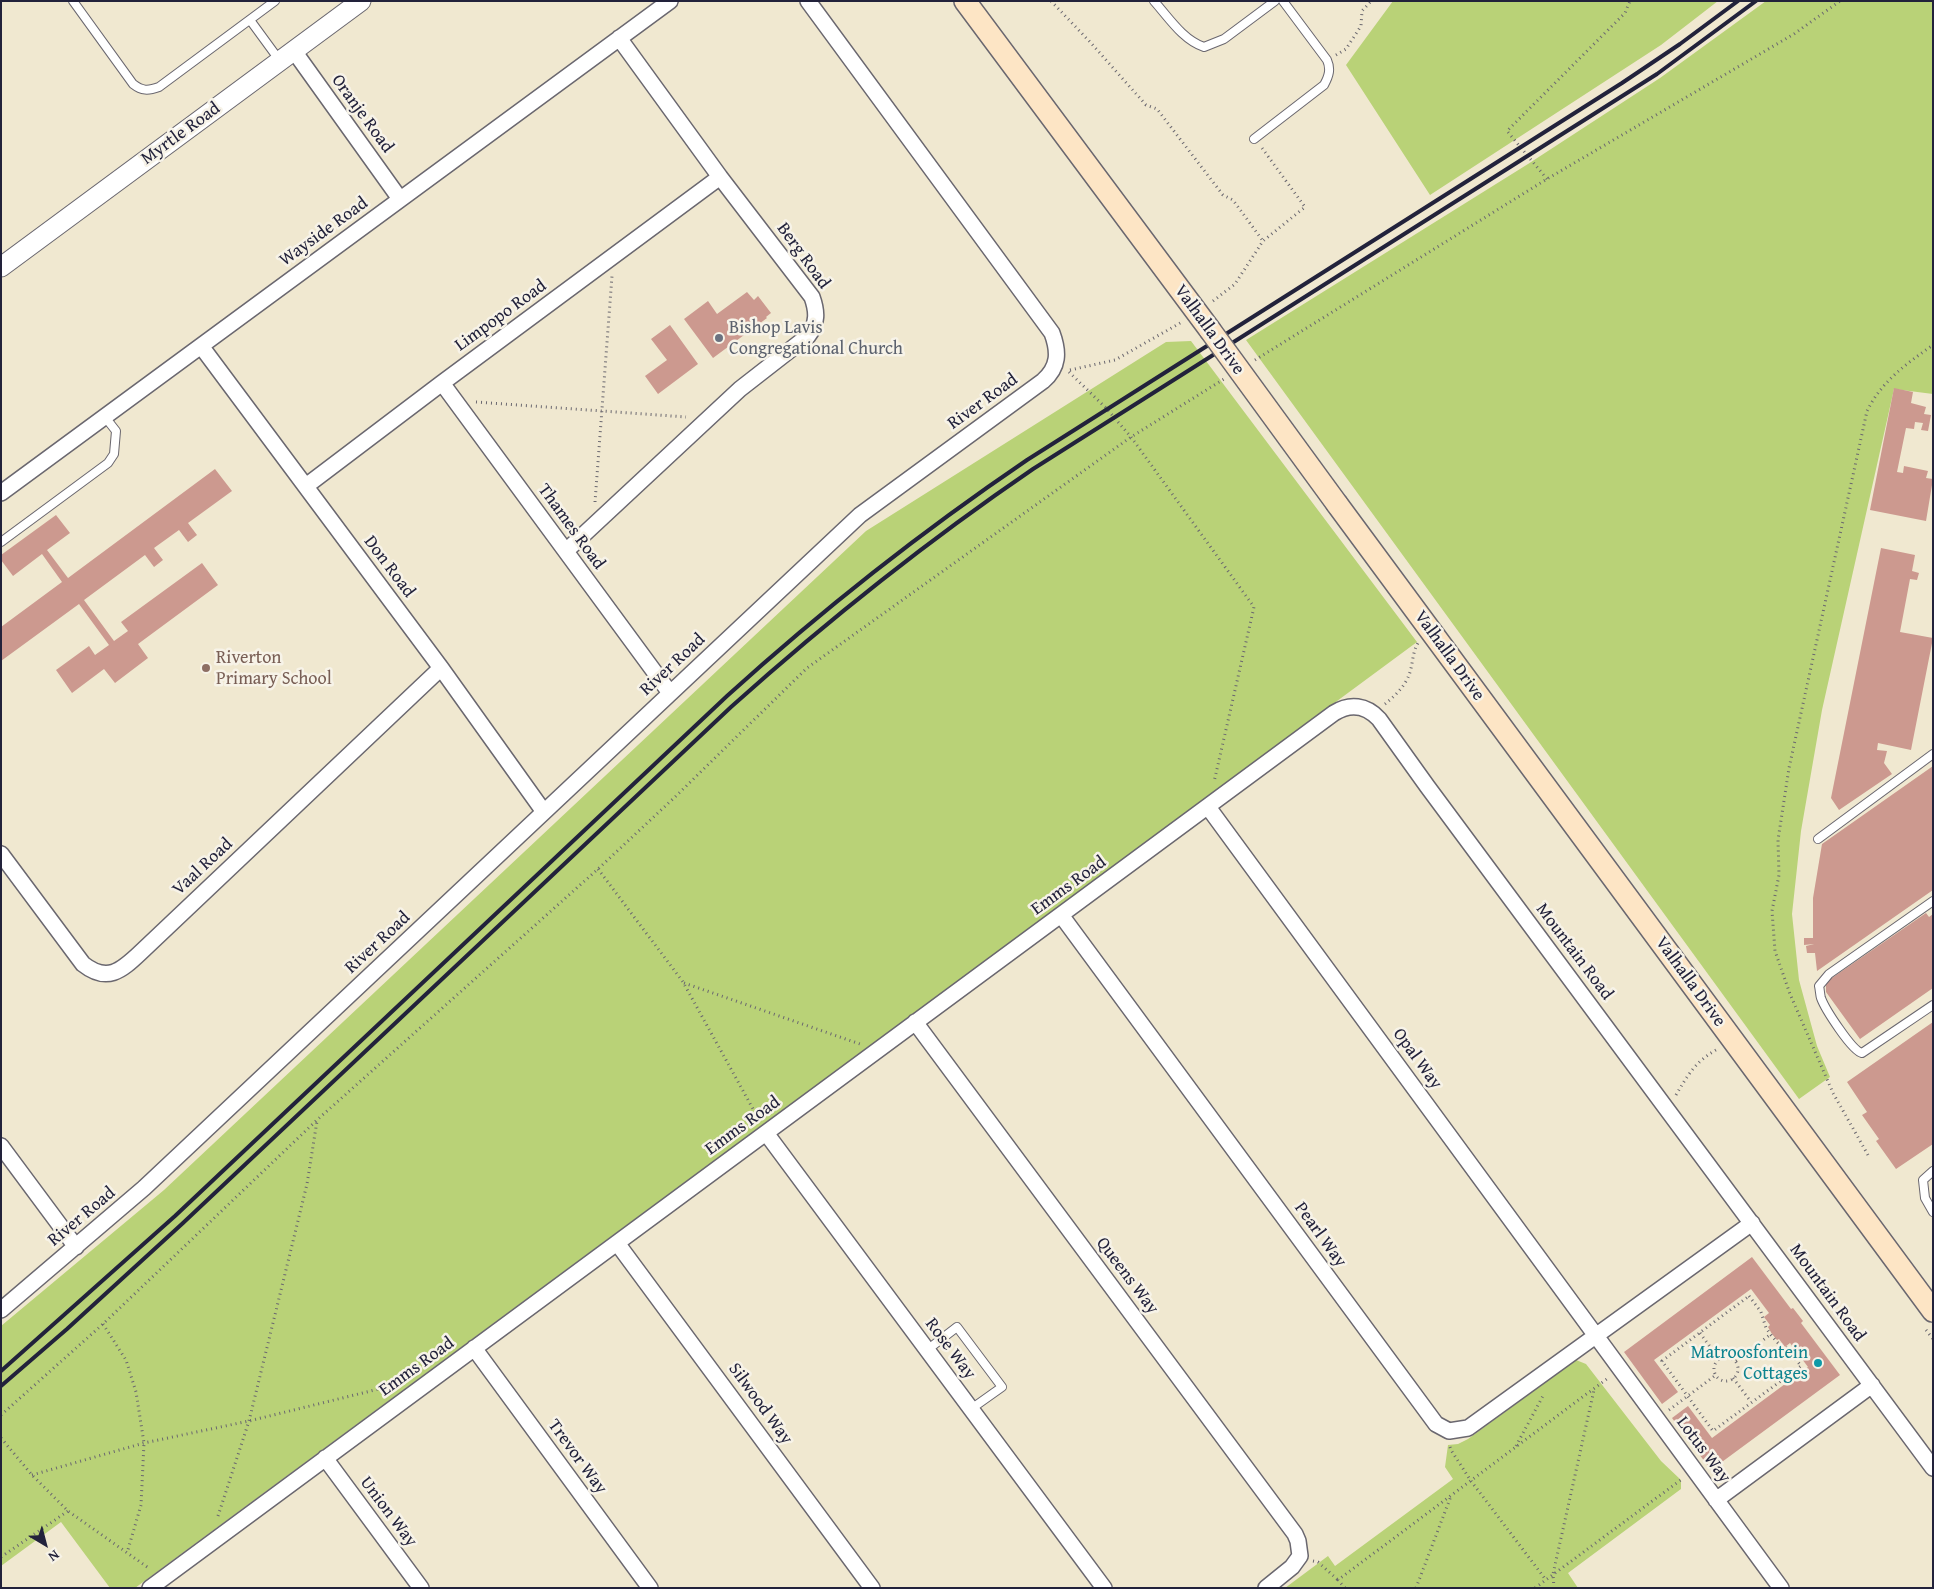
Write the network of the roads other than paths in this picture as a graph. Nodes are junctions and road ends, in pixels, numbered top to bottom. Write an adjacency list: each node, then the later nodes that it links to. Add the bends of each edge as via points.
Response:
1 (73, 1): 10 (lane, via 133,84 144,90 159,87)
2 (275, 1): 10 (lane)
3 (362, 1): 12 (street, Myrtle Road)
4 (670, 1): 11 (street, Wayside Road)
5 (808, 1): 25 (street, River Road, via 1052,333 1057,360 1043,381 860,515)
6 (965, 1): 44 (main road, Valhalla Drive, bridge)
7 (1154, 1): 8 (lane, via 1193,44 1204,47 1224,39)
8 (1275, 1)
9 (1283, 1): 13 (lane, via 1327,60 1330,66 1328,77 1324,85)
10 (250, 20): 12 (lane)
11 (619, 38): 14 (street, Berg Road); 15 (street, Wayside Road)
12 (287, 56): 15 (street, Oranje Road); 16 (street, Myrtle Road)
13 (1254, 139)
14 (720, 176): 18 (street, Limpopo Road); 23 (street, Berg Road, via 812,297 816,317 814,328 740,389)
15 (400, 199): 17 (street, Wayside Road)
16 (1, 267)
17 (201, 346): 19 (street, Wayside Road); 20 (street, Don Road)
18 (442, 383): 20 (street, Limpopo Road); 23 (street, Thames Road)
19 (105, 417): 21 (street, Wayside Road); 22 (lane, via 116,432 114,454 108,463)
20 (306, 486): 24 (street, Don Road)
21 (1, 493)
22 (1, 542)
23 (566, 551): 25 (street, Thames Road)
24 (441, 668): 29 (street, Don Road); 31 (street, Vaal Road, via 115,973 93,972 83,964)
25 (670, 693): 29 (street, River Road)
26 (1369, 711): 28 (street, Emms Road, via 1348,706 1334,713); 40 (street, Mountain Road)
27 (1933, 754): 30 (lane)
28 (1208, 806): 33 (street, Emms Road); 45 (street, Opal Way)
29 (544, 812): 42 (street, River Road, via 151,1182)
30 (1818, 839)
31 (1, 854)
32 (1933, 901): 34 (lane, via 1828,974 1819,986 1822,999 1858,1052)
33 (1061, 915): 35 (street, Emms Road); 45 (street, Pearl Way, via 1436,1424 1449,1431 1468,1428)
34 (1933, 1005)
35 (916, 1022): 36 (street, Emms Road); 59 (street, Queens Way, via 1290,1527 1298,1541 1300,1556 1292,1567)
36 (766, 1133): 41 (street, Emms Road); 47 (street, Rose Way)
37 (1, 1146): 42 (street)
38 (1933, 1171): 39 (lane, via 1923,1180 1925,1198)
39 (1933, 1212)
40 (1752, 1223): 45 (street); 48 (street, Mountain Road)
41 (617, 1242): 46 (street, Emms Road); 57 (street, Silwood Way)
42 (76, 1247): 43 (street, River Road)
43 (1, 1310)
44 (1933, 1311)
45 (1594, 1335): 52 (street, Lotus Way)
46 (474, 1348): 50 (street, Emms Road); 56 (street, Trevor Way)
47 (927, 1350): 49 (street, Rose Way); 49 (lane, via 957,1327 1002,1387)
48 (1872, 1385): 51 (street, Mountain Road); 52 (street)
49 (971, 1409): 58 (street, Rose Way)
50 (325, 1458): 53 (street, Emms Road, via 226,1531); 55 (street, Union Way)
51 (1933, 1468)
52 (1716, 1500): 60 (street, Lotus Way)
53 (166, 1583): 54 (street, Emms Road)
54 (150, 1588)
55 (421, 1588)
56 (650, 1588)
57 (872, 1588)
58 (1104, 1588)
59 (1266, 1588)
60 (1781, 1588)

